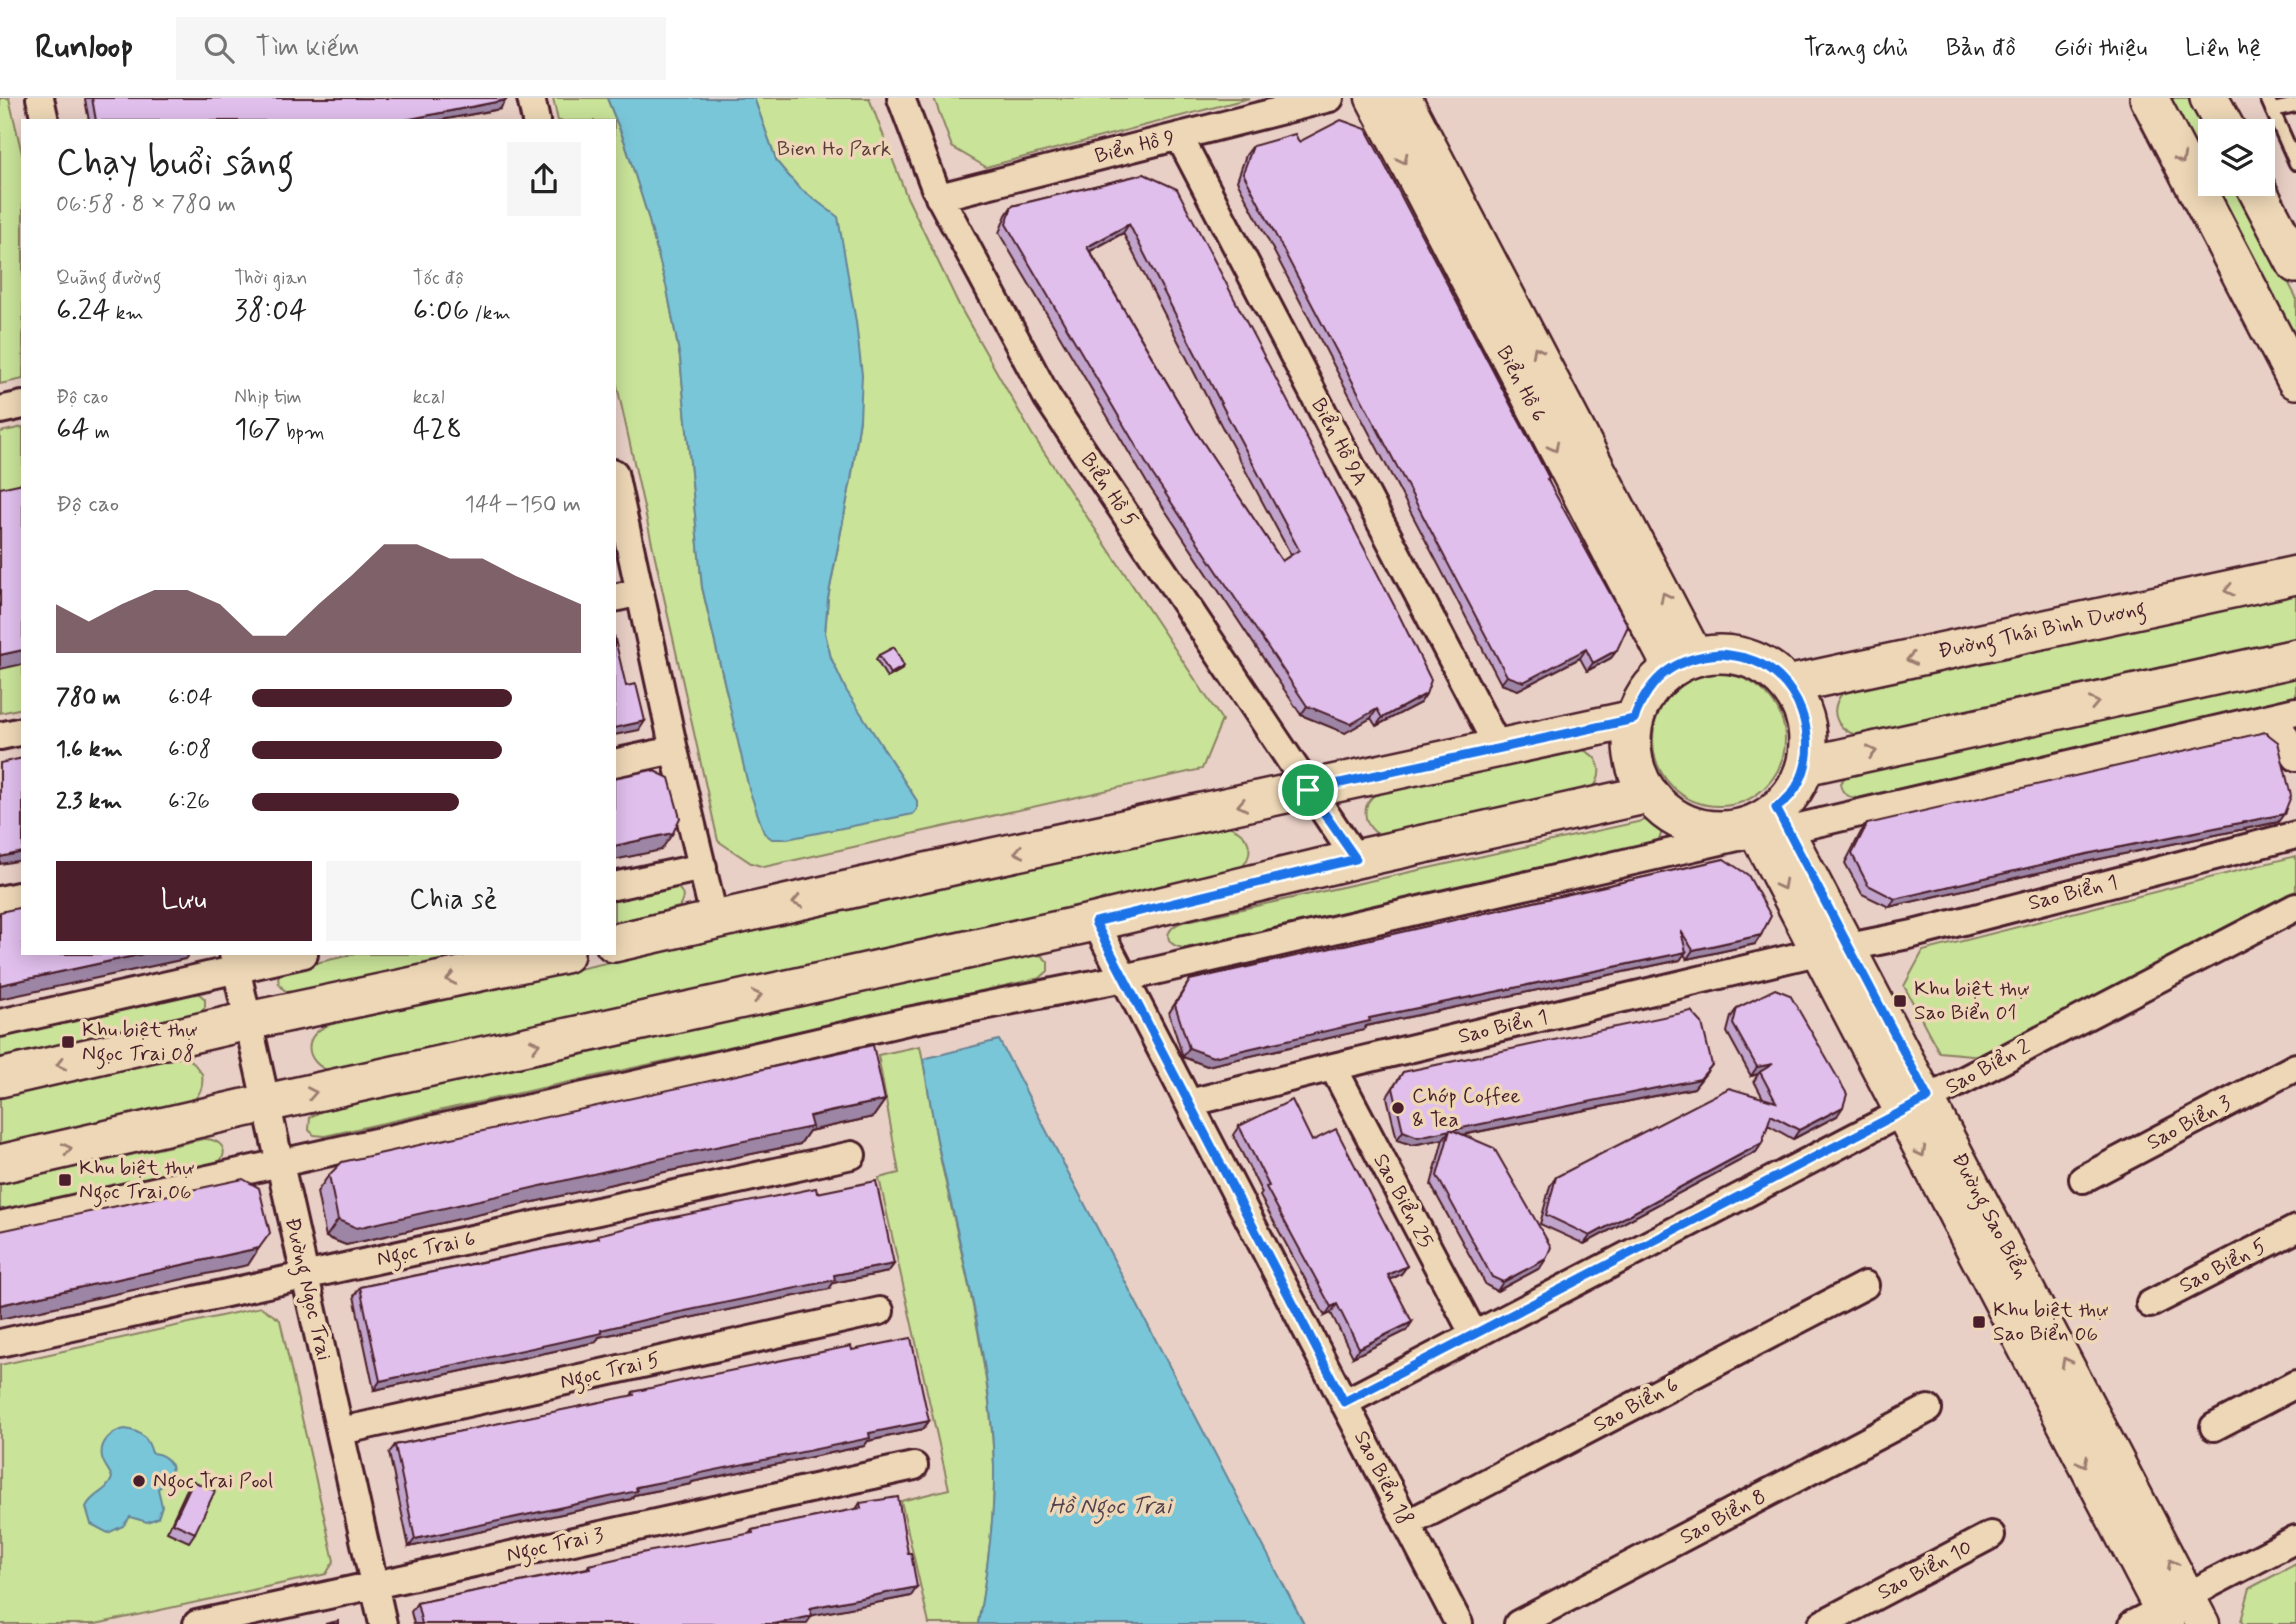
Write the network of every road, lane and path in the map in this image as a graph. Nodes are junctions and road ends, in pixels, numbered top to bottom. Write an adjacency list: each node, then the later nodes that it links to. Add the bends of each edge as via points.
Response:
1 (40, 98): 11 (street)
2 (531, 98): 12 (street)
3 (901, 98): 17 (street, Biển Hồ 5)
4 (1330, 98): 14 (street, Biển Hồ 9)
5 (1371, 98): 27 (street, Biển Hồ 6, one-way to 27)
6 (1405, 98): 27 (street, Biển Hồ 6, one-way to 6)
7 (2149, 98): 19 (main road, one-way to 19)
8 (2209, 98): 13 (main road)
9 (2269, 104): 10 (lane); 15 (lane)
10 (2295, 106)
11 (45, 119)
12 (536, 119)
13 (2220, 119)
14 (1179, 136): 17 (street, Biển Hồ 9); 33 (street, Biển Hồ 9A)
15 (2296, 163)
16 (2260, 196): 18 (main road)
17 (939, 197): 38 (street, Biển Hồ 5, via 1048,397)
18 (2296, 264)
19 (2296, 380)
20 (21, 405): 21 (street)
21 (0, 410)
22 (616, 482): 24 (street)
23 (2296, 575): 28 (main road, Đường Thái Bình Dương, one-way to 28)
24 (640, 592): 25 (street); 34 (street)
25 (616, 598)
26 (2296, 658): 37 (main road, one-way to 26)
27 (1683, 663): 28 (main road, via 1721,654 1739,656 1772,670); 30 (main road, via 1656,680)
28 (1787, 685): 37 (main road, via 1807,724)
29 (2286, 714): 35 (street); 40 (street)
30 (1634, 719): 33 (main road); 39 (main road, via 1635,766)
31 (21, 731): 32 (street)
32 (0, 736)
33 (1499, 749): 38 (main road)
34 (674, 750): 36 (street); 43 (street)
35 (2296, 757)
36 (616, 763)
37 (1805, 766): 40 (main road, via 1796,787)
38 (1308, 790): 42 (street, Biển Hồ 5); 48 (main road, one-way to 48)
39 (1649, 794): 40 (main road, via 1688,824 1720,830); 42 (main road)
40 (1767, 824): 51 (street, Đường Sao Biển); 52 (street, Đường Sao Biển, one-way to 52); 56 (street)
41 (2296, 835): 51 (street, Sao Biển 1)
42 (1356, 859): 49 (main road)
43 (703, 867): 44 (street); 48 (street)
44 (616, 886)
45 (21, 895): 46 (street)
46 (0, 900)
47 (2296, 906): 64 (street, Sao Biển 2)
48 (715, 921): 50 (main road)
49 (1095, 922): 56 (street, Sao Biển 18); 62 (main road, one-way to 49)
50 (616, 943)
51 (1849, 947): 64 (street, Đường Sao Biển)
52 (1818, 952): 59 (street, Sao Biển 1); 64 (street, Đường Sao Biển)
53 (294, 955): 55 (street)
54 (560, 955): 57 (main road, one-way to 57)
55 (234, 961): 57 (street, Đường Ngọc Trai); 58 (street)
56 (1124, 978): 63 (street, Sao Biển 18); 66 (street, via 908,1021)
57 (248, 1021): 61 (main road, one-way to 61); 62 (street, Đường Ngọc Trai)
58 (0, 1023)
59 (1333, 1067): 63 (street, Sao Biển 1); 75 (street, Sao Biển 25)
60 (2296, 1067): 68 (street, Sao Biển 3)
61 (0, 1078)
62 (266, 1103): 66 (street, Đường Ngọc Trai); 67 (main road, one-way to 62)
63 (1189, 1103): 78 (street, Sao Biển 18)
64 (1914, 1105): 75 (street, Sao Biển 2); 87 (street, Đường Sao Biển, one-way to 64); 88 (street, Đường Sao Biển, one-way to 88)
65 (852, 1155): 71 (street, Ngọc Trai 6)
66 (280, 1163): 69 (street); 71 (street, Đường Ngọc Trai)
67 (0, 1164)
68 (2083, 1179)
69 (0, 1225)
70 (2296, 1228): 73 (street, Sao Biển 5)
71 (305, 1276): 76 (street, Ngọc Trai 6); 81 (street, Đường Ngọc Trai)
72 (1865, 1285): 83 (street, Sao Biển 6)
73 (2150, 1304)
74 (880, 1311): 81 (street, Ngọc Trai 5)
75 (1474, 1335): 78 (street, Sao Biển 2)
76 (0, 1343)
77 (2296, 1384): 80 (street)
78 (1344, 1402): 83 (street, Sao Biển 18)
79 (1928, 1409): 92 (street, Sao Biển 8)
80 (2214, 1427)
81 (341, 1431): 86 (street, Đường Ngọc Trai)
82 (914, 1466): 86 (street, Ngọc Trai 3)
83 (1407, 1524): 91 (street, Sao Biển 18)
84 (1991, 1535): 93 (street, Sao Biển 10)
85 (2296, 1539): 87 (street)
86 (375, 1585): 89 (street, Ngọc Trai 3); 90 (street, Đường Ngọc Trai)
87 (2188, 1595): 88 (street); 94 (street, Đường Sao Biển)
88 (2154, 1619)
89 (197, 1624)
90 (383, 1624)
91 (1459, 1624)
92 (1518, 1624)
93 (1822, 1624)
94 (2203, 1624)

